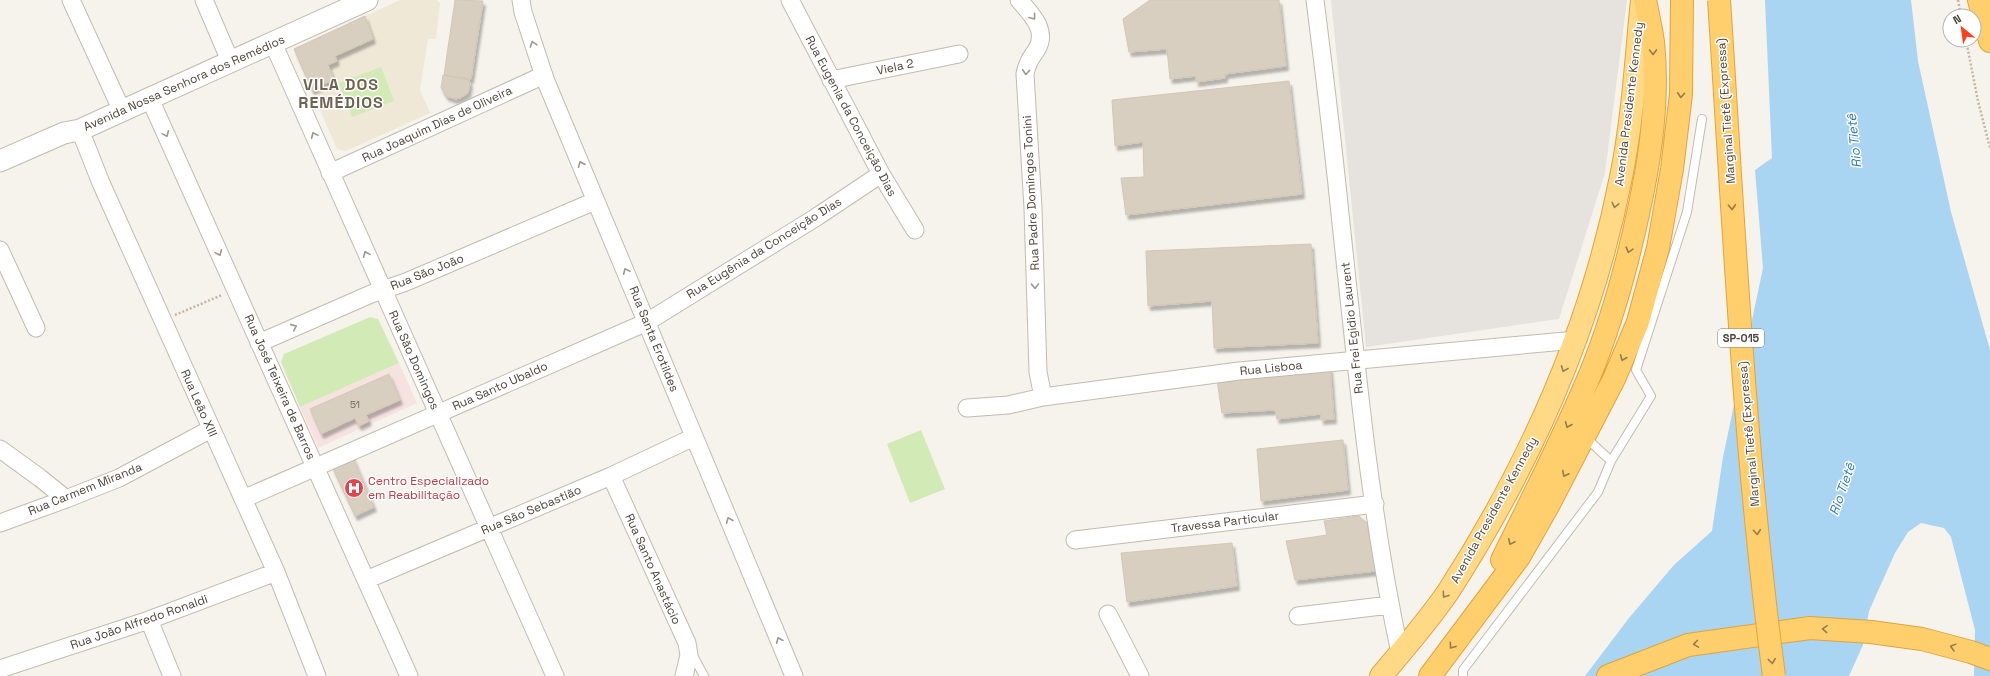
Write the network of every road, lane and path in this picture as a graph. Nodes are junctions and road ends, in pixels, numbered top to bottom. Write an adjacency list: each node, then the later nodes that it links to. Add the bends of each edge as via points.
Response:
1 (71, 0): 20 (street)
2 (204, 0): 16 (street)
3 (367, 0): 13 (street, Avenida Nossa Senhora dos Remédios)
4 (521, 0): 17 (street, Rua Santa Erotildes, one-way to 4)
5 (790, 0): 18 (street, Rua Eugenia da Conceição Dias)
6 (1019, 0): 38 (street, Rua Padre Domingos Tonini, one-way to 38, via 1039,26 1041,38 1029,60 1025,74 1033,208 1038,372)
7 (1315, 0): 37 (street, Rua Frei Egidio Laurent)
8 (1644, 0): 35 (highway, Avenida Presidente Kennedy, one-way to 35, via 1622,176 1604,252); 59 (highway, one-way to 59, via 1653,42 1653,119 1648,168 1632,241 1587,382 1564,436)
9 (1682, 0): 42 (highway, one-way to 42, via 1681,94 1672,169 1658,248 1638,322 1614,379)
10 (1719, 0): 77 (highway, Marginal Tietê (Expressa) / SP-015, one-way to 77, bridge, via 1735,261 1761,576)
11 (1979, 0): 12 (highway)
12 (1990, 41)
13 (273, 44): 16 (street, Avenida Nossa Senhora dos Remédios); 25 (street, Rua São Domingos, one-way to 13)
14 (1968, 48): 23 (path)
15 (959, 54): 18 (street, Viela 2)
16 (230, 63): 19 (street, Avenida Nossa Senhora dos Remédios)
17 (544, 75): 25 (street, Rua Joaquim Dias de Oliveira); 27 (street, Rua Santa Erotildes, one-way to 17)
18 (831, 80): 26 (street, Rua Eugenia da Conceição Dias)
19 (150, 99): 20 (street, Avenida Nossa Senhora dos Remédios); 30 (street, Rua José Teixeira de Barros, one-way to 30)
20 (122, 111): 22 (street, Avenida Nossa Senhora dos Remédios)
21 (1702, 119): 45 (lane, via 1687,212 1636,370 1651,396)
22 (80, 130): 24 (street, Avenida Nossa Senhora dos Remédios, via 64,133); 32 (street, Rua Leão XIII)
23 (1990, 148)
24 (0, 161)
25 (330, 172): 31 (street, Rua São Domingos, one-way to 25)
26 (881, 174): 28 (street, Rua Eugenia da Conceição Dias); 33 (street, Rua Eugênia da Conceição Dias)
27 (595, 200): 31 (street, Rua São João); 33 (street, Rua Santa Erotildes, one-way to 27)
28 (915, 230)
29 (0, 250): 34 (street)
30 (236, 290): 32 (path); 36 (street, Rua José Teixeira de Barros)
31 (382, 290): 36 (street, Rua São João, one-way to 31); 40 (street, Rua São Domingos)
32 (162, 320): 41 (street, Rua Leão XIII)
33 (647, 322): 40 (street, Rua Santo Ubaldo); 43 (street, Rua Santa Erotildes)
34 (36, 328)
35 (1576, 340): 37 (street, Rua Lisboa); 62 (highway, Avenida Presidente Kennedy, one-way to 62, via 1524,462 1447,593)
36 (259, 343): 46 (street, Rua José Teixeira de Barros)
37 (1355, 361): 38 (street, Rua Lisboa, via 1239,371); 50 (street, Rua Frei Egidio Laurent)
38 (1043, 397): 39 (street, Rua Lisboa, via 1008,405)
39 (967, 408)
40 (438, 414): 46 (street, Rua Santo Ubaldo); 52 (street, Rua São Domingos)
41 (211, 429): 48 (street, Rua Carmem Miranda, via 120,478); 49 (street, Rua Leão XIII)
42 (1584, 436): 45 (lane); 59 (highway, one-way to 59, via 1519,557)
43 (694, 437): 47 (street, Rua São Sebastião); 71 (street, Rua Santa Erotildes, one-way to 43)
44 (0, 449): 48 (street)
45 (1611, 460): 75 (lane, via 1598,492 1463,670)
46 (315, 467): 49 (street, Rua Santo Ubaldo); 55 (street, Rua José Teixeira de Barros)
47 (611, 476): 52 (street, Rua São Sebastião); 61 (street, Rua Santo Anastácio)
48 (66, 499): 51 (street, Rua Carmem Miranda)
49 (243, 499): 54 (street, Rua Leão XIII)
50 (1375, 504): 53 (street, Travessa Particular); 56 (street, Rua Frei Egidio Laurent)
51 (0, 523)
52 (490, 527): 55 (street, Rua São Sebastião); 69 (street, Rua São Domingos)
53 (1075, 540)
54 (276, 572): 60 (street, Rua João Alfredo Ronaldi); 67 (street, Rua Leão XIII)
55 (366, 580): 68 (street, Rua José Teixeira de Barros)
56 (1390, 605): 58 (street); 62 (street, Rua Frei Egidio Laurent)
57 (1108, 614): 72 (street)
58 (1298, 616)
59 (1474, 616): 74 (highway, one-way to 74)
60 (149, 620): 64 (street, Rua João Alfredo Ronaldi); 66 (street)
61 (687, 643): 65 (street, Rua Santo Anastácio); 70 (lane)
62 (1400, 653): 73 (highway, Avenida Presidente Kennedy)
63 (1990, 659): 76 (highway, one-way to 76, via 1922,639 1810,628 1688,645)
64 (0, 669)
65 (686, 670)
66 (172, 676)
67 (317, 676)
68 (409, 676)
69 (555, 676)
70 (704, 676)
71 (794, 676)
72 (1140, 676)
73 (1381, 676)
74 (1430, 676)
75 (1463, 676)
76 (1608, 676)
77 (1774, 676)

